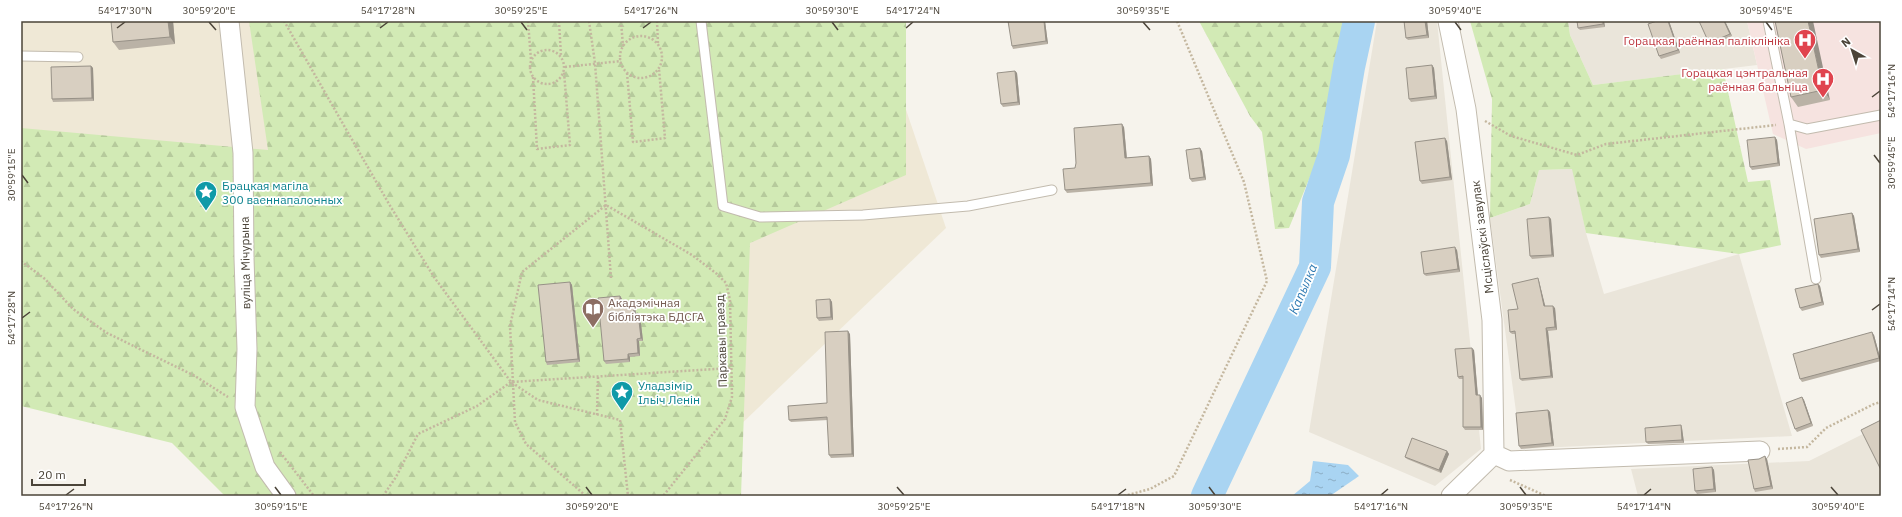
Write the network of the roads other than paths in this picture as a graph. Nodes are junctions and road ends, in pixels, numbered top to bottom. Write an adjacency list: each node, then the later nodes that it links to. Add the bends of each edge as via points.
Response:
1 (229, 21): 13 (street, вуліца Мічурына, via 243,154 247,349 245,407 266,467)
2 (701, 21): 9 (lane, via 723,206 760,217 863,215 968,206)
3 (1448, 21): 12 (street, Мсціслаўскі завулак, via 1466,109 1492,320)
4 (1768, 21): 8 (lane)
5 (21, 56): 6 (lane)
6 (78, 57)
7 (1881, 115): 8 (lane, via 1807,129)
8 (1789, 124): 10 (lane)
9 (1052, 190)
10 (1816, 279)
11 (1760, 451): 12 (street)
12 (1487, 461): 14 (street)
13 (286, 496)
14 (1452, 496)

